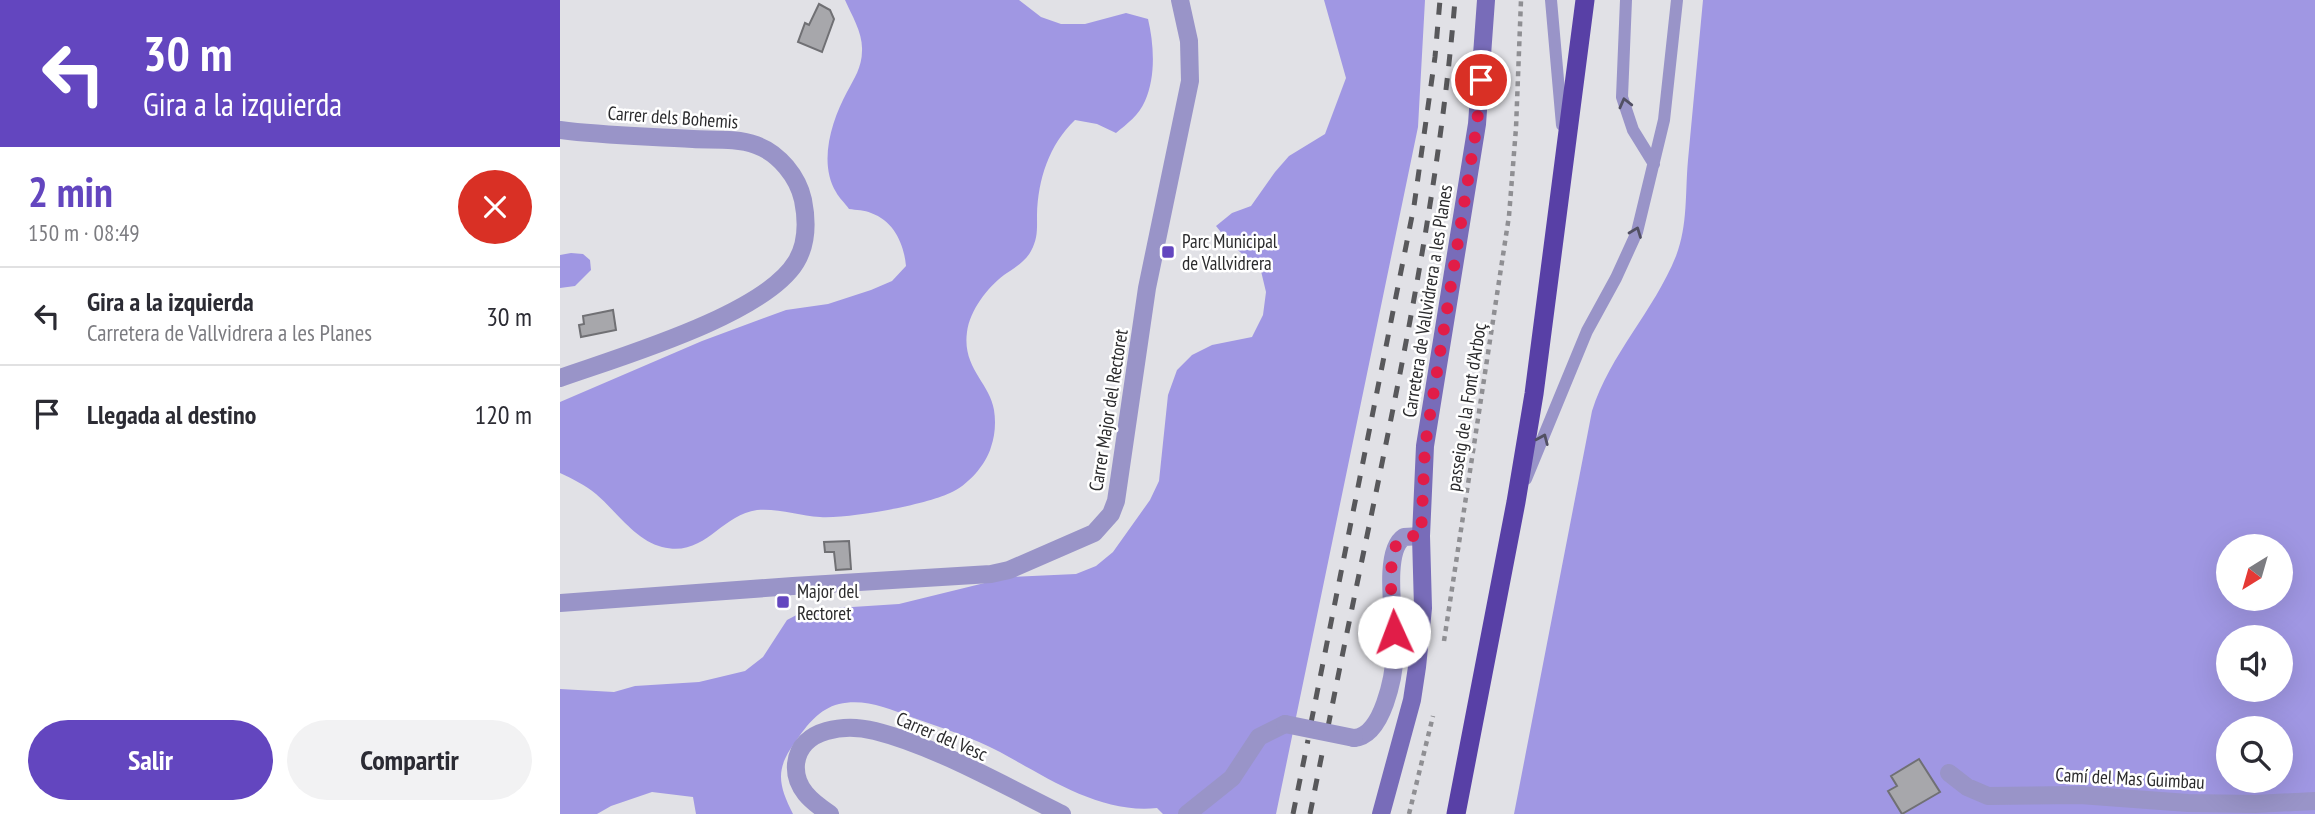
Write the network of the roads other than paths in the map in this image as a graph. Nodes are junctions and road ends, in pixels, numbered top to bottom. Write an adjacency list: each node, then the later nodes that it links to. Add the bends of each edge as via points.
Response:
1 (1180, 0): 13 (street, Carrer Major del Rectoret, via 1189,41 1190,81 1147,288 1116,501 1103,525 1082,540 1009,570 977,576)
2 (1486, 0): 12 (main road, Carretera de Vallvidrera a les Planes, via 1477,124 1425,446)
3 (1551, 0): 8 (lane)
4 (1585, 0): 8 (highway)
5 (1626, 0): 9 (lane, one-way to 5, via 1633,130 1622,97)
6 (1677, 0): 9 (lane, via 1664,120)
7 (560, 131): 10 (street, Carrer dels Bohemis, via 756,145 771,153 795,179 804,203 806,228 797,260 761,294 721,318)
8 (1565, 159): 11 (highway)
9 (1654, 164): 11 (lane, one-way to 9, via 1587,331 1637,232)
10 (560, 378)
11 (1516, 502): 20 (highway)
12 (1421, 536): 18 (street, bridge, via 1404,537 1396,546 1392,573 1395,652 1383,707 1373,729 1354,738 1285,724 1259,737 1232,778); 19 (main road, Carretera de Vallvidrera a les Planes, via 1423,608 1418,667)
13 (560, 603)
14 (1949, 773): 15 (street, Camí del Mas Guimbau, via 1988,796 2080,795 2188,803)
15 (2315, 801)
16 (830, 814): 17 (street, Carrer del Vesc, via 801,789 796,759 816,734 847,728 904,740)
17 (1062, 814)
18 (1187, 814)
19 (1381, 814)
20 (1456, 814)

